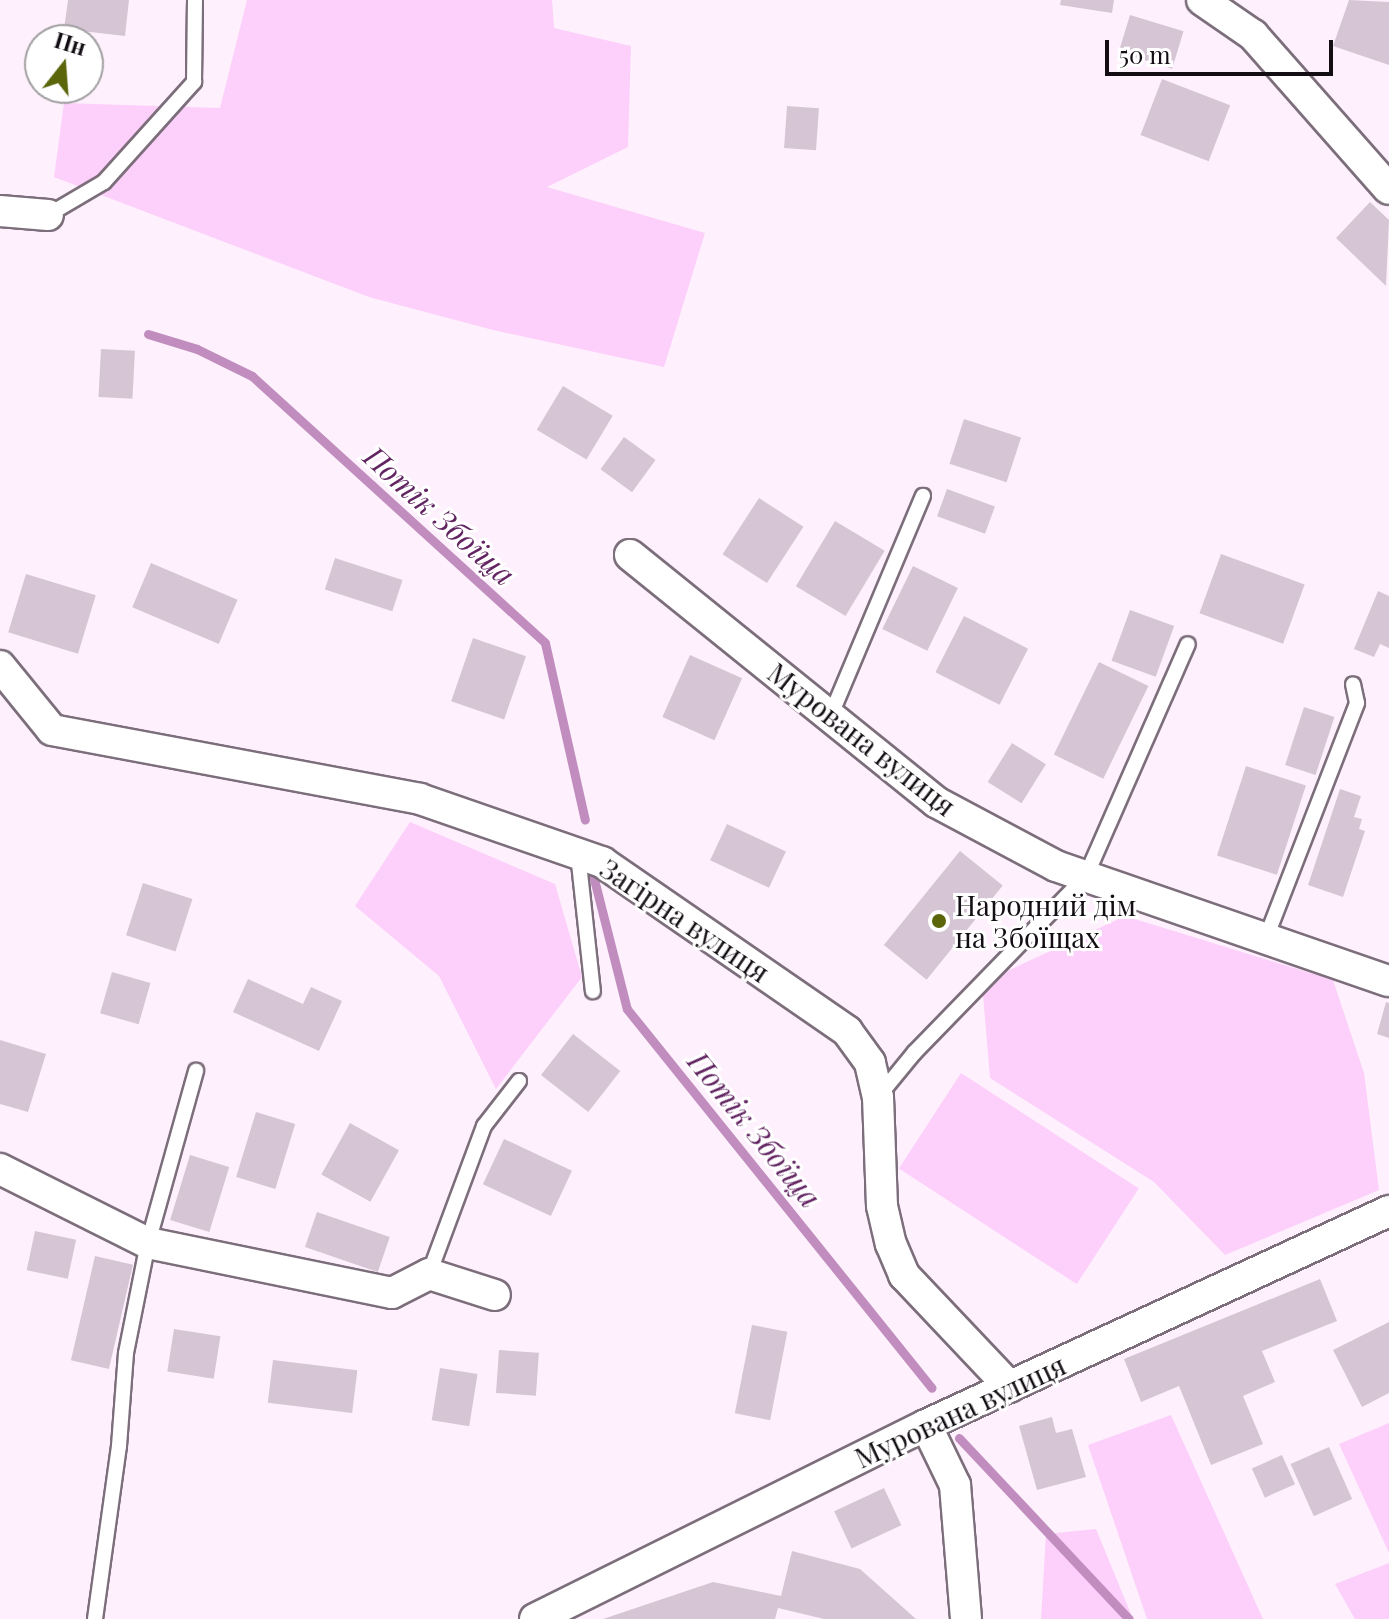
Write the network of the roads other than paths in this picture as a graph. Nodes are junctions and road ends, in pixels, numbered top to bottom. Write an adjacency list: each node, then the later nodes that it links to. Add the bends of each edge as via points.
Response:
1 (195, 0): 5 (lane, via 194,82 104,182)
2 (1202, 0): 3 (street, via 1253,35)
3 (1389, 189)
4 (0, 211): 5 (street)
5 (48, 215)
6 (923, 496): 11 (lane)
7 (630, 555): 11 (street, Мурована вулиця)
8 (1188, 644): 13 (lane)
9 (0, 666): 12 (street, Загірна вулиця, via 52,730 420,799)
10 (1353, 684): 14 (lane, via 1357,703)
11 (830, 717): 13 (street, Мурована вулиця, via 936,802 1056,866)
12 (578, 853): 16 (lane); 19 (street, Загірна вулиця, via 602,862 847,1031 870,1063)
13 (1086, 876): 14 (street, Мурована вулиця); 19 (lane)
14 (1266, 938): 15 (street, Мурована вулиця)
15 (1389, 981)
16 (593, 991)
17 (196, 1071): 22 (lane)
18 (519, 1081): 23 (lane, via 484,1126)
19 (878, 1097): 25 (street, Загірна вулиця, via 882,1206 904,1275)
20 (0, 1169): 22 (street)
21 (1389, 1211): 25 (street, Мурована вулиця)
22 (148, 1243): 23 (street, via 392,1293); 27 (lane, via 126,1353)
23 (429, 1274): 24 (street)
24 (495, 1295)
25 (1010, 1387): 26 (street, Мурована вулиця)
26 (926, 1425): 28 (street, Мурована вулиця); 29 (street, via 955,1485)
27 (95, 1619)
28 (535, 1619)
29 (966, 1619)

